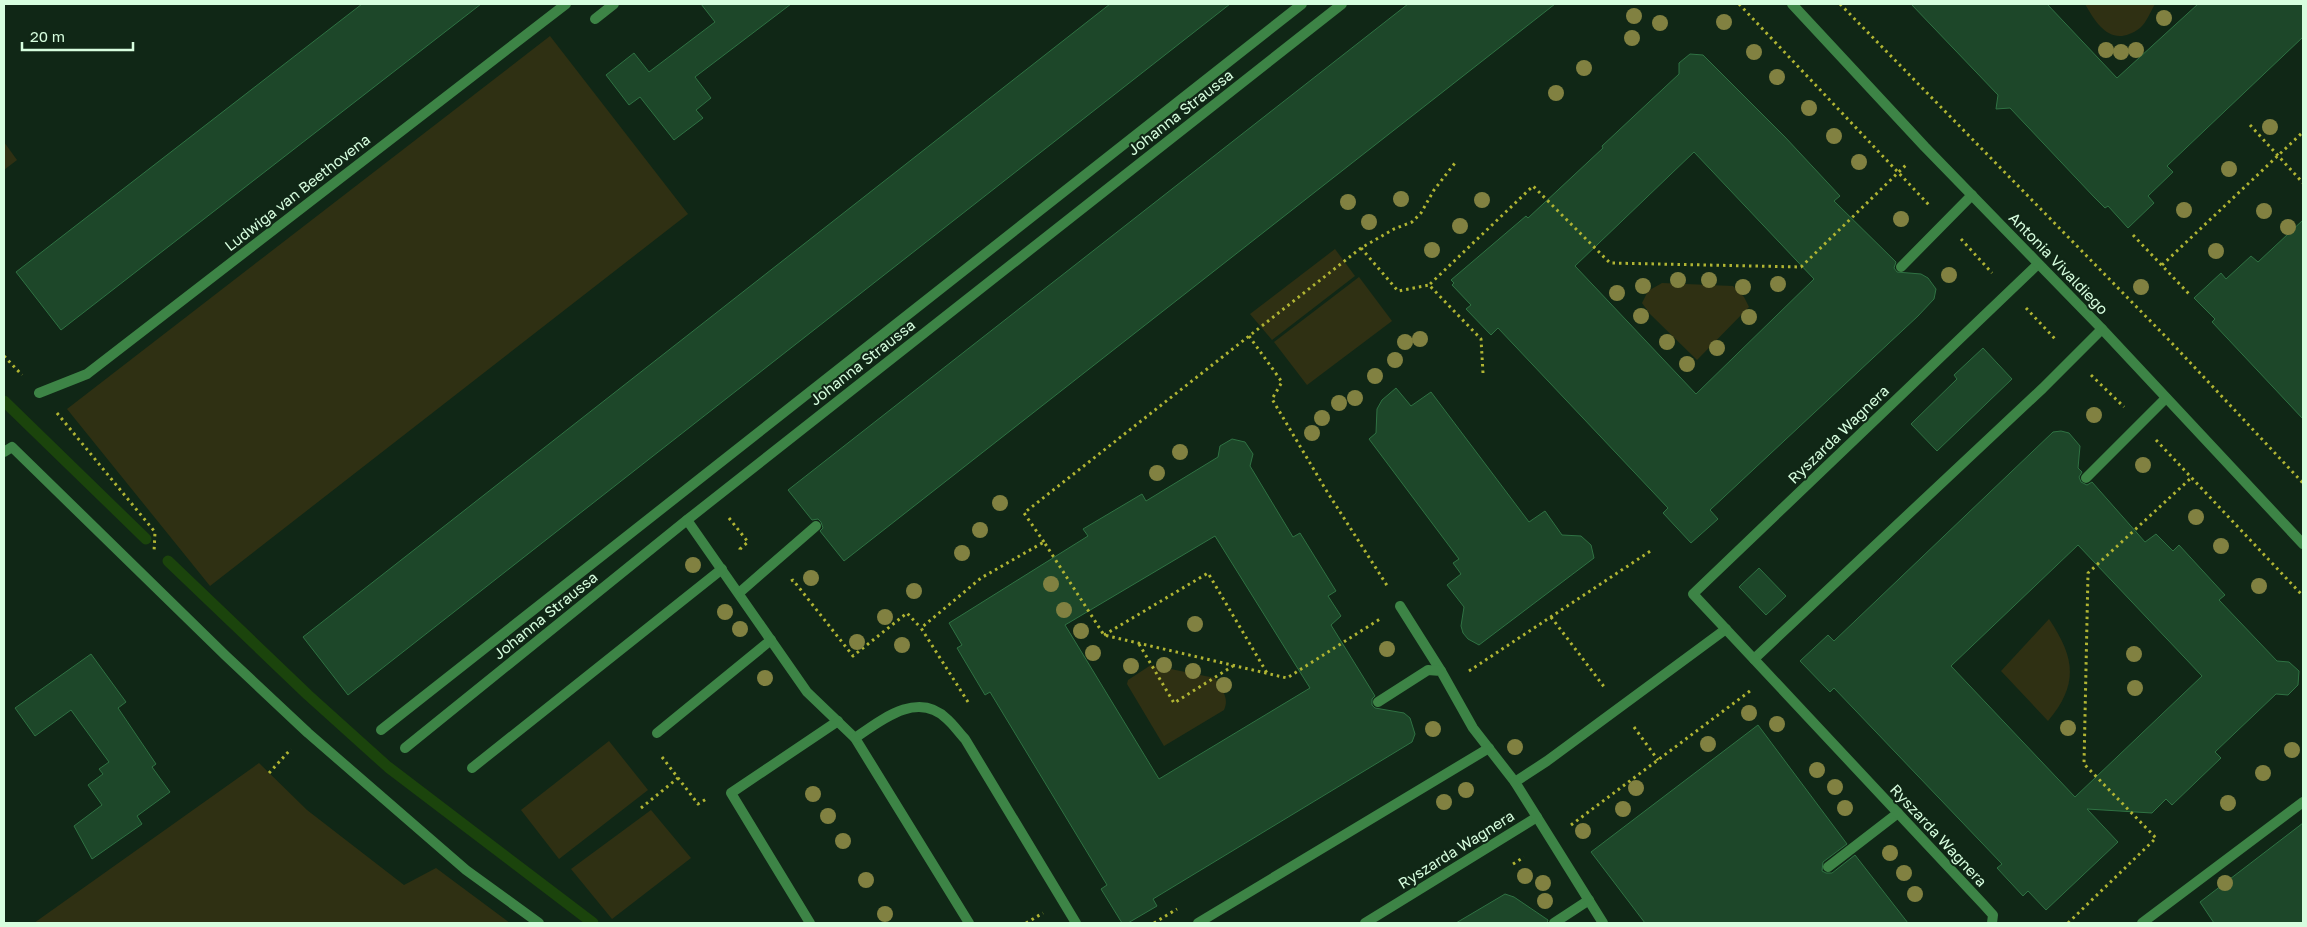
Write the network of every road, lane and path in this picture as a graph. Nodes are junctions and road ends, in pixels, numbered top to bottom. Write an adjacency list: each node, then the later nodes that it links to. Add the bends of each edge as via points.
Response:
1 (566, 4): 31 (street, Ludwiga van Beethovena, via 87,374)
2 (614, 4): 8 (street)
3 (1302, 4): 64 (street, Johanna Straussa)
4 (1342, 4): 39 (street, Johanna Straussa)
5 (1739, 4): 14 (path)
6 (1792, 4): 11 (street, Antonia Vivaldiego)
7 (1840, 4): 37 (path, via 2168,339)
8 (595, 19)
9 (2250, 125): 12 (path)
10 (2303, 132): 12 (path)
11 (1926, 147): 14 (path); 16 (street, Antonia Vivaldiego)
12 (2278, 156): 15 (path); 21 (path)
13 (1455, 163): 19 (path, via 1412,222)
14 (1898, 172): 17 (path); 23 (path, via 1800,267 1610,263 1533,186)
15 (2303, 183)
16 (1972, 195): 17 (street); 20 (street, Antonia Vivaldiego)
17 (1944, 222): 22 (street); 24 (path)
18 (2134, 235): 21 (path)
19 (1361, 248): 23 (path, via 1398,291); 27 (path)
20 (2038, 264): 24 (street, Ryszarda Wagnera); 26 (street, Antonia Vivaldiego)
21 (2162, 265): 25 (path)
22 (1901, 267)
23 (1429, 285): 29 (path, via 1481,339)
24 (2010, 292): 28 (path); 51 (street, Ryszarda Wagnera, via 1694,594)
25 (2189, 294)
26 (2102, 329): 28 (street); 32 (street, Antonia Vivaldiego)
27 (1249, 336): 41 (path, via 1024,513); 49 (path, via 1282,382 1272,399)
28 (2073, 357): 55 (street)
29 (1483, 373)
30 (2084, 380): 33 (path, via 2090,374)
31 (40, 393): 46 (path, via 155,532)
32 (2166, 398): 33 (street); 42 (street, Antonia Vivaldiego)
33 (2141, 425): 35 (path); 36 (street)
34 (8, 450): 46 (street)
35 (2191, 477): 48 (path); 92 (path, via 2088,573 2084,764 2156,838)
36 (2086, 478)
37 (2303, 483)
38 (726, 515): 45 (path, via 748,542 740,549)
39 (687, 520): 44 (street); 68 (street, Johanna Straussa)
40 (816, 526): 45 (street)
41 (1044, 542): 50 (path, via 981,578); 52 (path)
42 (2303, 544)
43 (1652, 550): 58 (path)
44 (722, 569): 47 (street); 70 (street)
45 (761, 574): 47 (street); 50 (path, via 775,593 793,580 853,656 907,613)
46 (160, 591): 65 (street)
47 (739, 593): 53 (street)
48 (2303, 596)
49 (1400, 606): 57 (street, Ryszarda Wagnera); 59 (path, via 1287,678)
50 (921, 628): 62 (path)
51 (1726, 628): 55 (street, Ryszarda Wagnera); 73 (street)
52 (1104, 635): 54 (path); 59 (path, via 1208,573)
53 (771, 640): 63 (street, via 807,692); 66 (street)
54 (1138, 643): 56 (path); 56 (path, via 1174,703)
55 (1754, 659): 60 (street, Ryszarda Wagnera)
56 (1234, 666): 59 (path)
57 (1441, 671): 61 (street, via 1428,670); 69 (street, Ryszarda Wagnera, via 1473,728)
58 (1466, 672)
59 (1268, 674)
60 (1770, 675): 77 (street, Ryszarda Wagnera); 79 (path)
61 (1378, 702)
62 (969, 704)
63 (838, 721): 67 (street); 74 (street)
64 (381, 730)
65 (308, 733): 71 (path); 83 (street, via 466,870)
66 (657, 733): 72 (path, via 649,740)
67 (855, 738): 85 (street); 86 (street, via 885,717 914,706 925,706 946,717 965,739)
68 (405, 748)
69 (1489, 748): 73 (street, Ryszarda Wagnera); 87 (street)
70 (472, 768)
71 (269, 773)
72 (678, 778): 74 (path, via 698,804 711,796); 76 (path)
73 (1515, 782): 78 (street, Ryszarda Wagnera)
74 (730, 793): 84 (street)
75 (2303, 802): 93 (street)
76 (641, 808)
77 (1898, 813): 81 (street); 91 (street, Ryszarda Wagnera, via 1993,915)
78 (1537, 817): 79 (street); 88 (street, Ryszarda Wagnera)
79 (1551, 839): 80 (path); 82 (street)
80 (1510, 866)
81 (1828, 867)
82 (1589, 900): 89 (street); 90 (street)
83 (539, 923)
84 (810, 923)
85 (969, 923)
86 (1076, 923)
87 (1198, 923)
88 (1365, 923)
89 (1554, 923)
90 (1603, 923)
91 (1992, 923)
92 (2068, 923)
93 (2142, 923)

